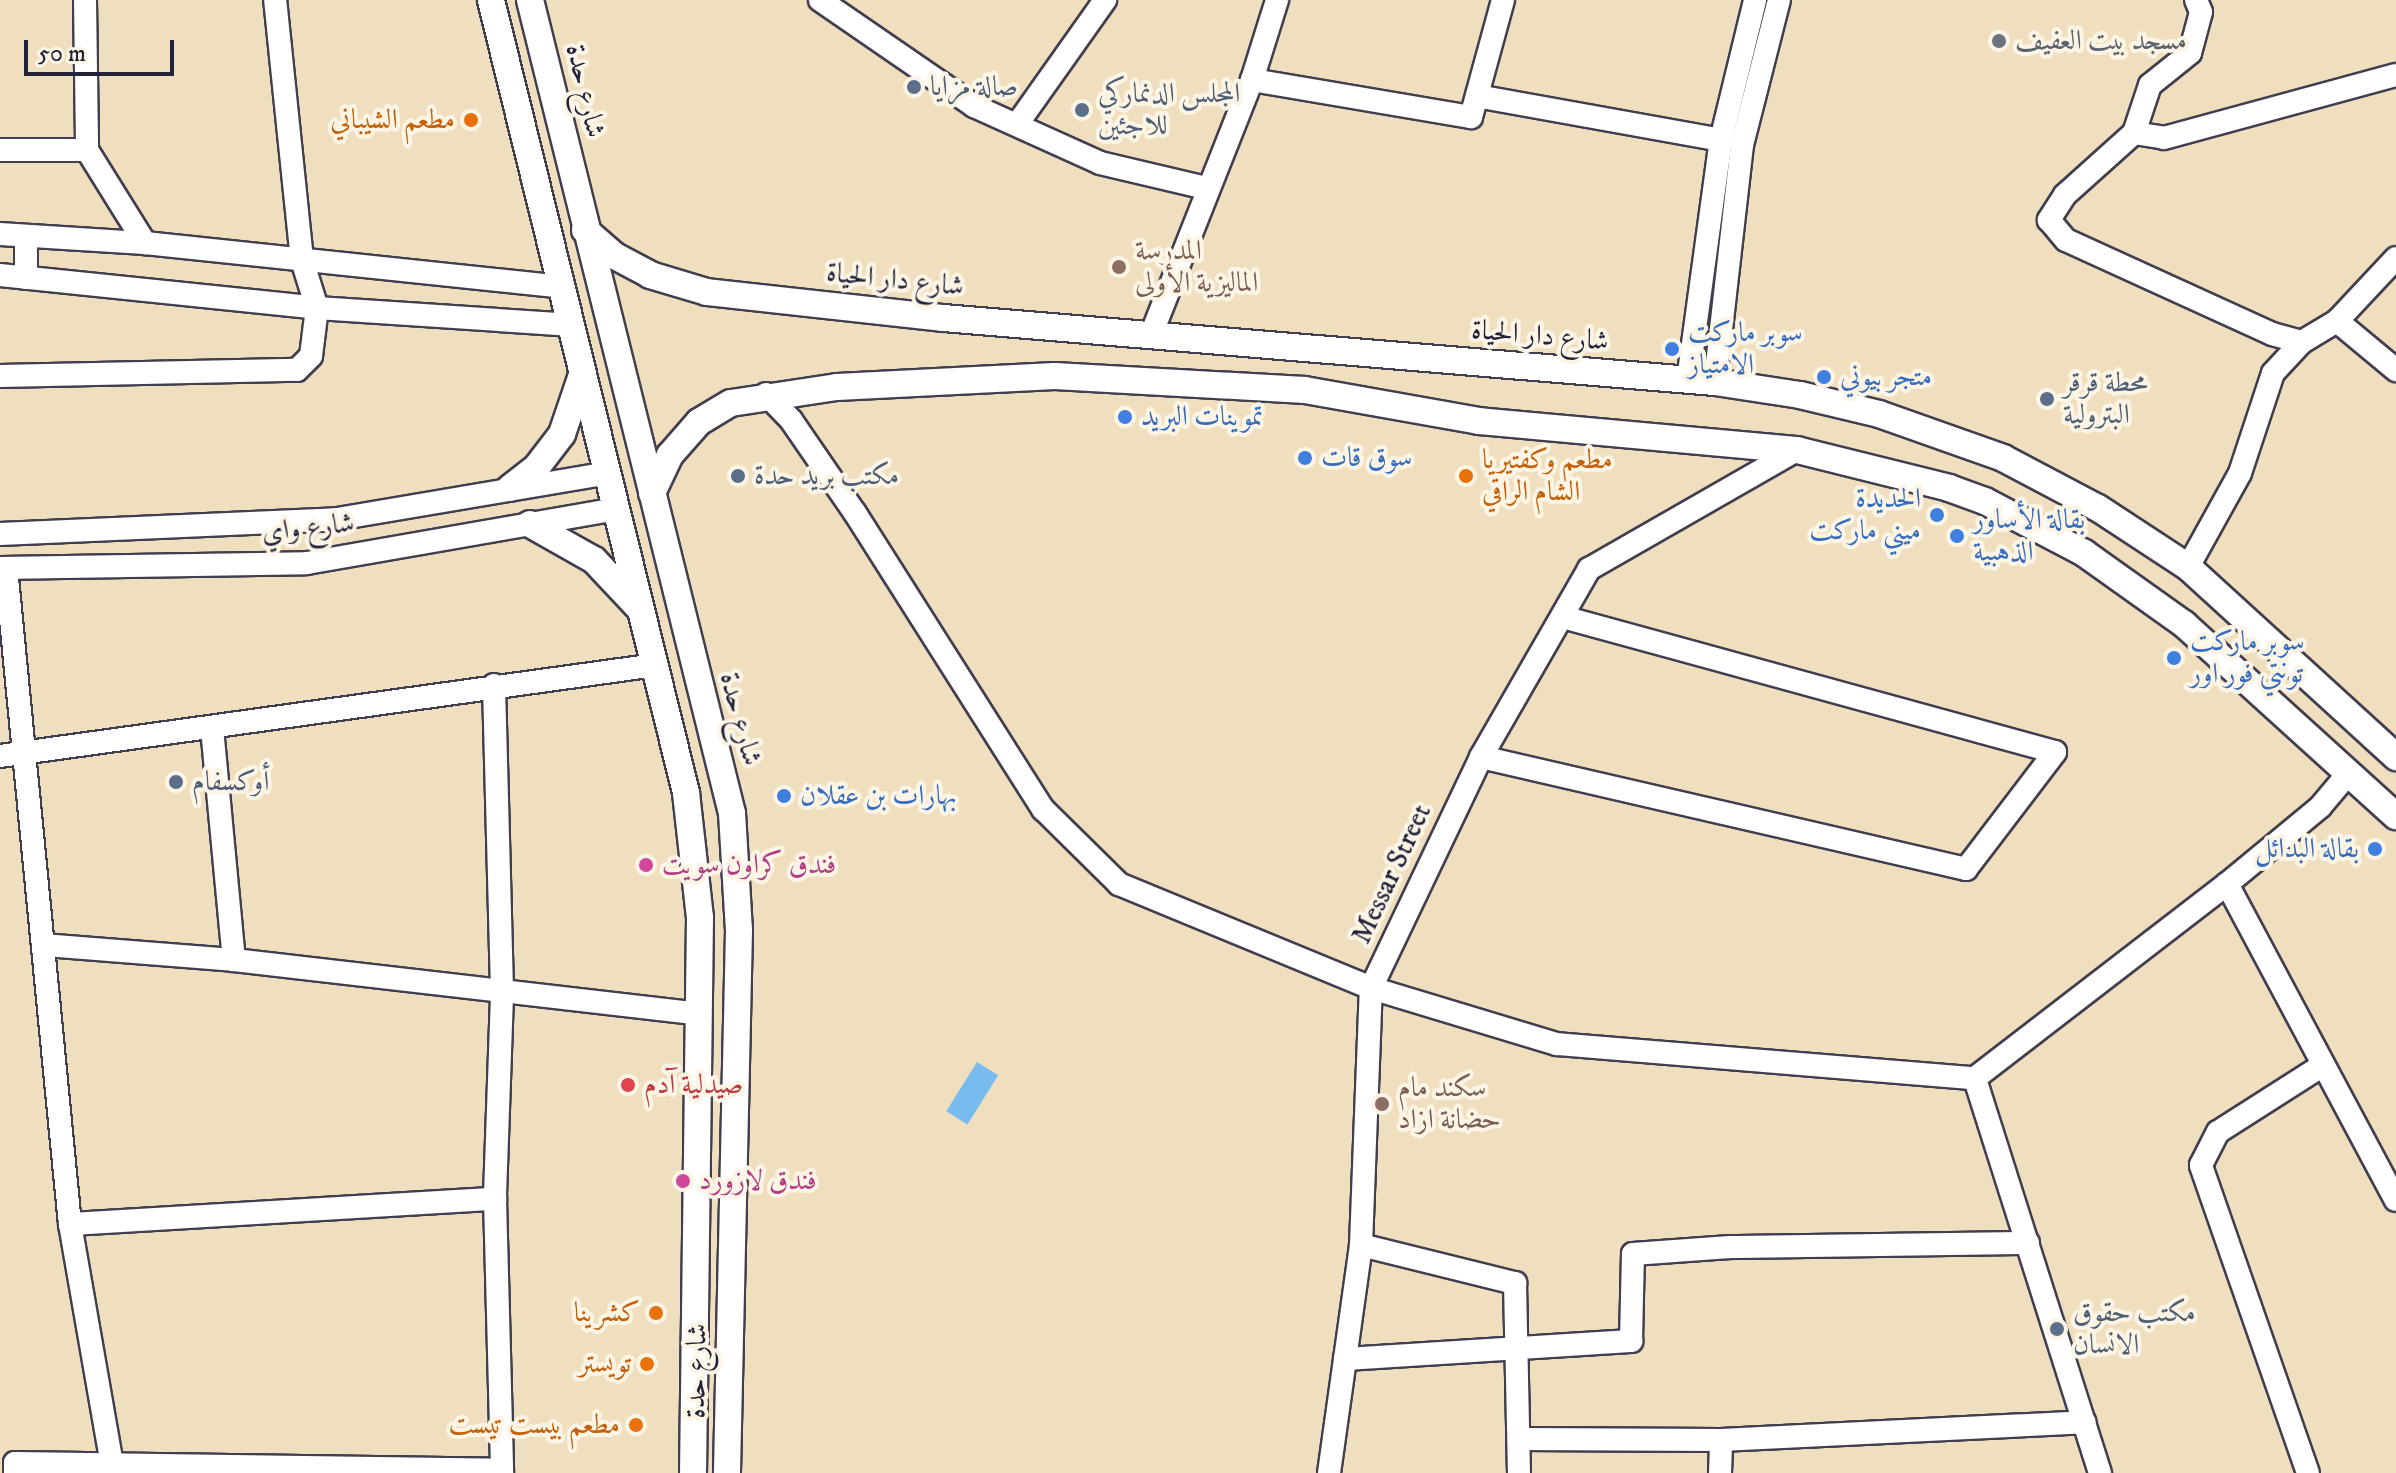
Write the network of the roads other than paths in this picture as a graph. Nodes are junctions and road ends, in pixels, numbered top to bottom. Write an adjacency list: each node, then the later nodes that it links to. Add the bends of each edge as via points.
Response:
1 (85, 0): 19 (street)
2 (275, 0): 26 (street)
3 (491, 0): 29 (main road, شارع حدة)
4 (530, 0): 21 (main road, شارع حدة)
5 (820, 0): 15 (street, via 974,106)
6 (1105, 0): 15 (street)
7 (1277, 0): 13 (street)
8 (1503, 0): 14 (street)
9 (1755, 0): 17 (street)
10 (1779, 0): 40 (street, via 1742,145)
11 (2196, 0): 16 (street, via 2201,12 2190,53 2150,85)
12 (2396, 75): 16 (street, via 2164,138)
13 (1252, 80): 14 (street, via 1471,117); 20 (street)
14 (1477, 96): 17 (street)
15 (1018, 123): 20 (street, via 1100,163)
16 (2134, 133): 34 (street, via 2065,195 2049,220 2066,240)
17 (1721, 140): 39 (street)
18 (0, 150): 19 (street)
19 (87, 150): 24 (street)
20 (1206, 188): 33 (street)
21 (585, 230): 33 (main road, شارع دار الحياة, via 615,256 650,275 707,292); 47 (main road, شارع حدة)
22 (0, 234): 23 (street)
23 (26, 236): 24 (street); 28 (street)
24 (145, 243): 26 (street)
25 (2396, 258): 31 (street)
26 (302, 260): 29 (street); 30 (street)
27 (0, 275): 28 (street)
28 (26, 278): 30 (street)
29 (563, 287): 32 (main road, شارع حدة)
30 (317, 308): 32 (street); 38 (street, via 311,356 297,370)
31 (2337, 321): 34 (street); 36 (street)
32 (572, 325): 37 (main road, شارع حدة)
33 (1151, 335): 35 (main road, شارع دار الحياة)
34 (2302, 342): 52 (street, via 2273,373 2240,473)
35 (1306, 350): 39 (main road, شارع دار الحياة); 41 (main road)
36 (2396, 370)
37 (582, 375): 45 (main road, شارع حدة); 46 (main road, via 562,434 536,468)
38 (0, 376)
39 (1688, 380): 40 (main road, شارع دار الحياة)
40 (1715, 382): 44 (main road, شارع دار الحياة, via 1879,414)
41 (1305, 390): 42 (main road, via 1055,376); 43 (main road, via 1479,421)
42 (766, 394): 47 (main road, via 731,403 699,422 670,455); 69 (street, via 791,420 855,513 1043,809 1119,884)
43 (1797, 450): 48 (main road, via 1875,466); 55 (street, Messar Street, via 1589,569)
44 (2003, 458): 48 (main road); 52 (main road, شارع دار الحياة, via 2098,508)
45 (608, 473): 46 (street, شارع واي); 49 (main road, شارع حدة)
46 (510, 488): 51 (street, شارع واي, via 337,519)
47 (652, 493): 56 (main road, شارع حدة)
48 (1985, 501): 64 (main road, via 2084,553 2184,624)
49 (617, 509): 50 (street, شارع واي); 54 (main road, شارع حدة)
50 (530, 524): 53 (street, شارع واي, via 307,563); 54 (main road, via 594,560)
51 (0, 534)
52 (2188, 567): 63 (main road, شارع دار الحياة)
53 (3, 568): 60 (street)
54 (643, 614): 57 (main road, شارع حدة)
55 (1563, 617): 62 (street, Messar Street); 62 (street, via 2055,752 1966,869)
56 (690, 656): 57 (main road); 88 (main road, شارع حدة, via 732,813 739,930)
57 (656, 665): 58 (street); 71 (main road, شارع حدة, via 691,839 700,917)
58 (494, 685): 59 (street); 70 (street)
59 (212, 728): 60 (street); 68 (street)
60 (23, 752): 61 (street); 67 (street)
61 (0, 756)
62 (1481, 757): 69 (street, Messar Street)
63 (2396, 757)
64 (2347, 775): 65 (main road); 66 (street, via 2320,807)
65 (2395, 813)
66 (2227, 884): 72 (street); 73 (street)
67 (44, 945): 68 (street); 76 (street)
68 (234, 960): 70 (street)
69 (1371, 988): 73 (street, via 1557,1044); 78 (street, Messar Street)
70 (502, 995): 71 (street); 74 (street)
71 (698, 1014): 87 (main road, شارع حدة)
72 (2323, 1065): 75 (street); 93 (street, via 2218,1132 2201,1165)
73 (1975, 1078): 77 (street)
74 (495, 1199): 76 (street); 85 (street)
75 (2396, 1200)
76 (70, 1224): 84 (street)
77 (2028, 1243): 79 (street, via 1730,1247 1633,1254 1631,1341); 81 (street)
78 (1361, 1245): 79 (street, via 1515,1283); 80 (street, Messar Street)
79 (1516, 1346): 80 (street); 82 (street)
80 (1345, 1359): 89 (street, Messar Street)
81 (2085, 1422): 83 (street); 92 (street)
82 (1520, 1439): 83 (street); 90 (street)
83 (1721, 1440): 91 (street)
84 (112, 1464): 85 (street); 86 (street, via 15,1463)
85 (502, 1472)
86 (15, 1473)
87 (693, 1473)
88 (727, 1473)
89 (1329, 1473)
90 (1519, 1473)
91 (1720, 1473)
92 (2100, 1473)
93 (2308, 1473)

